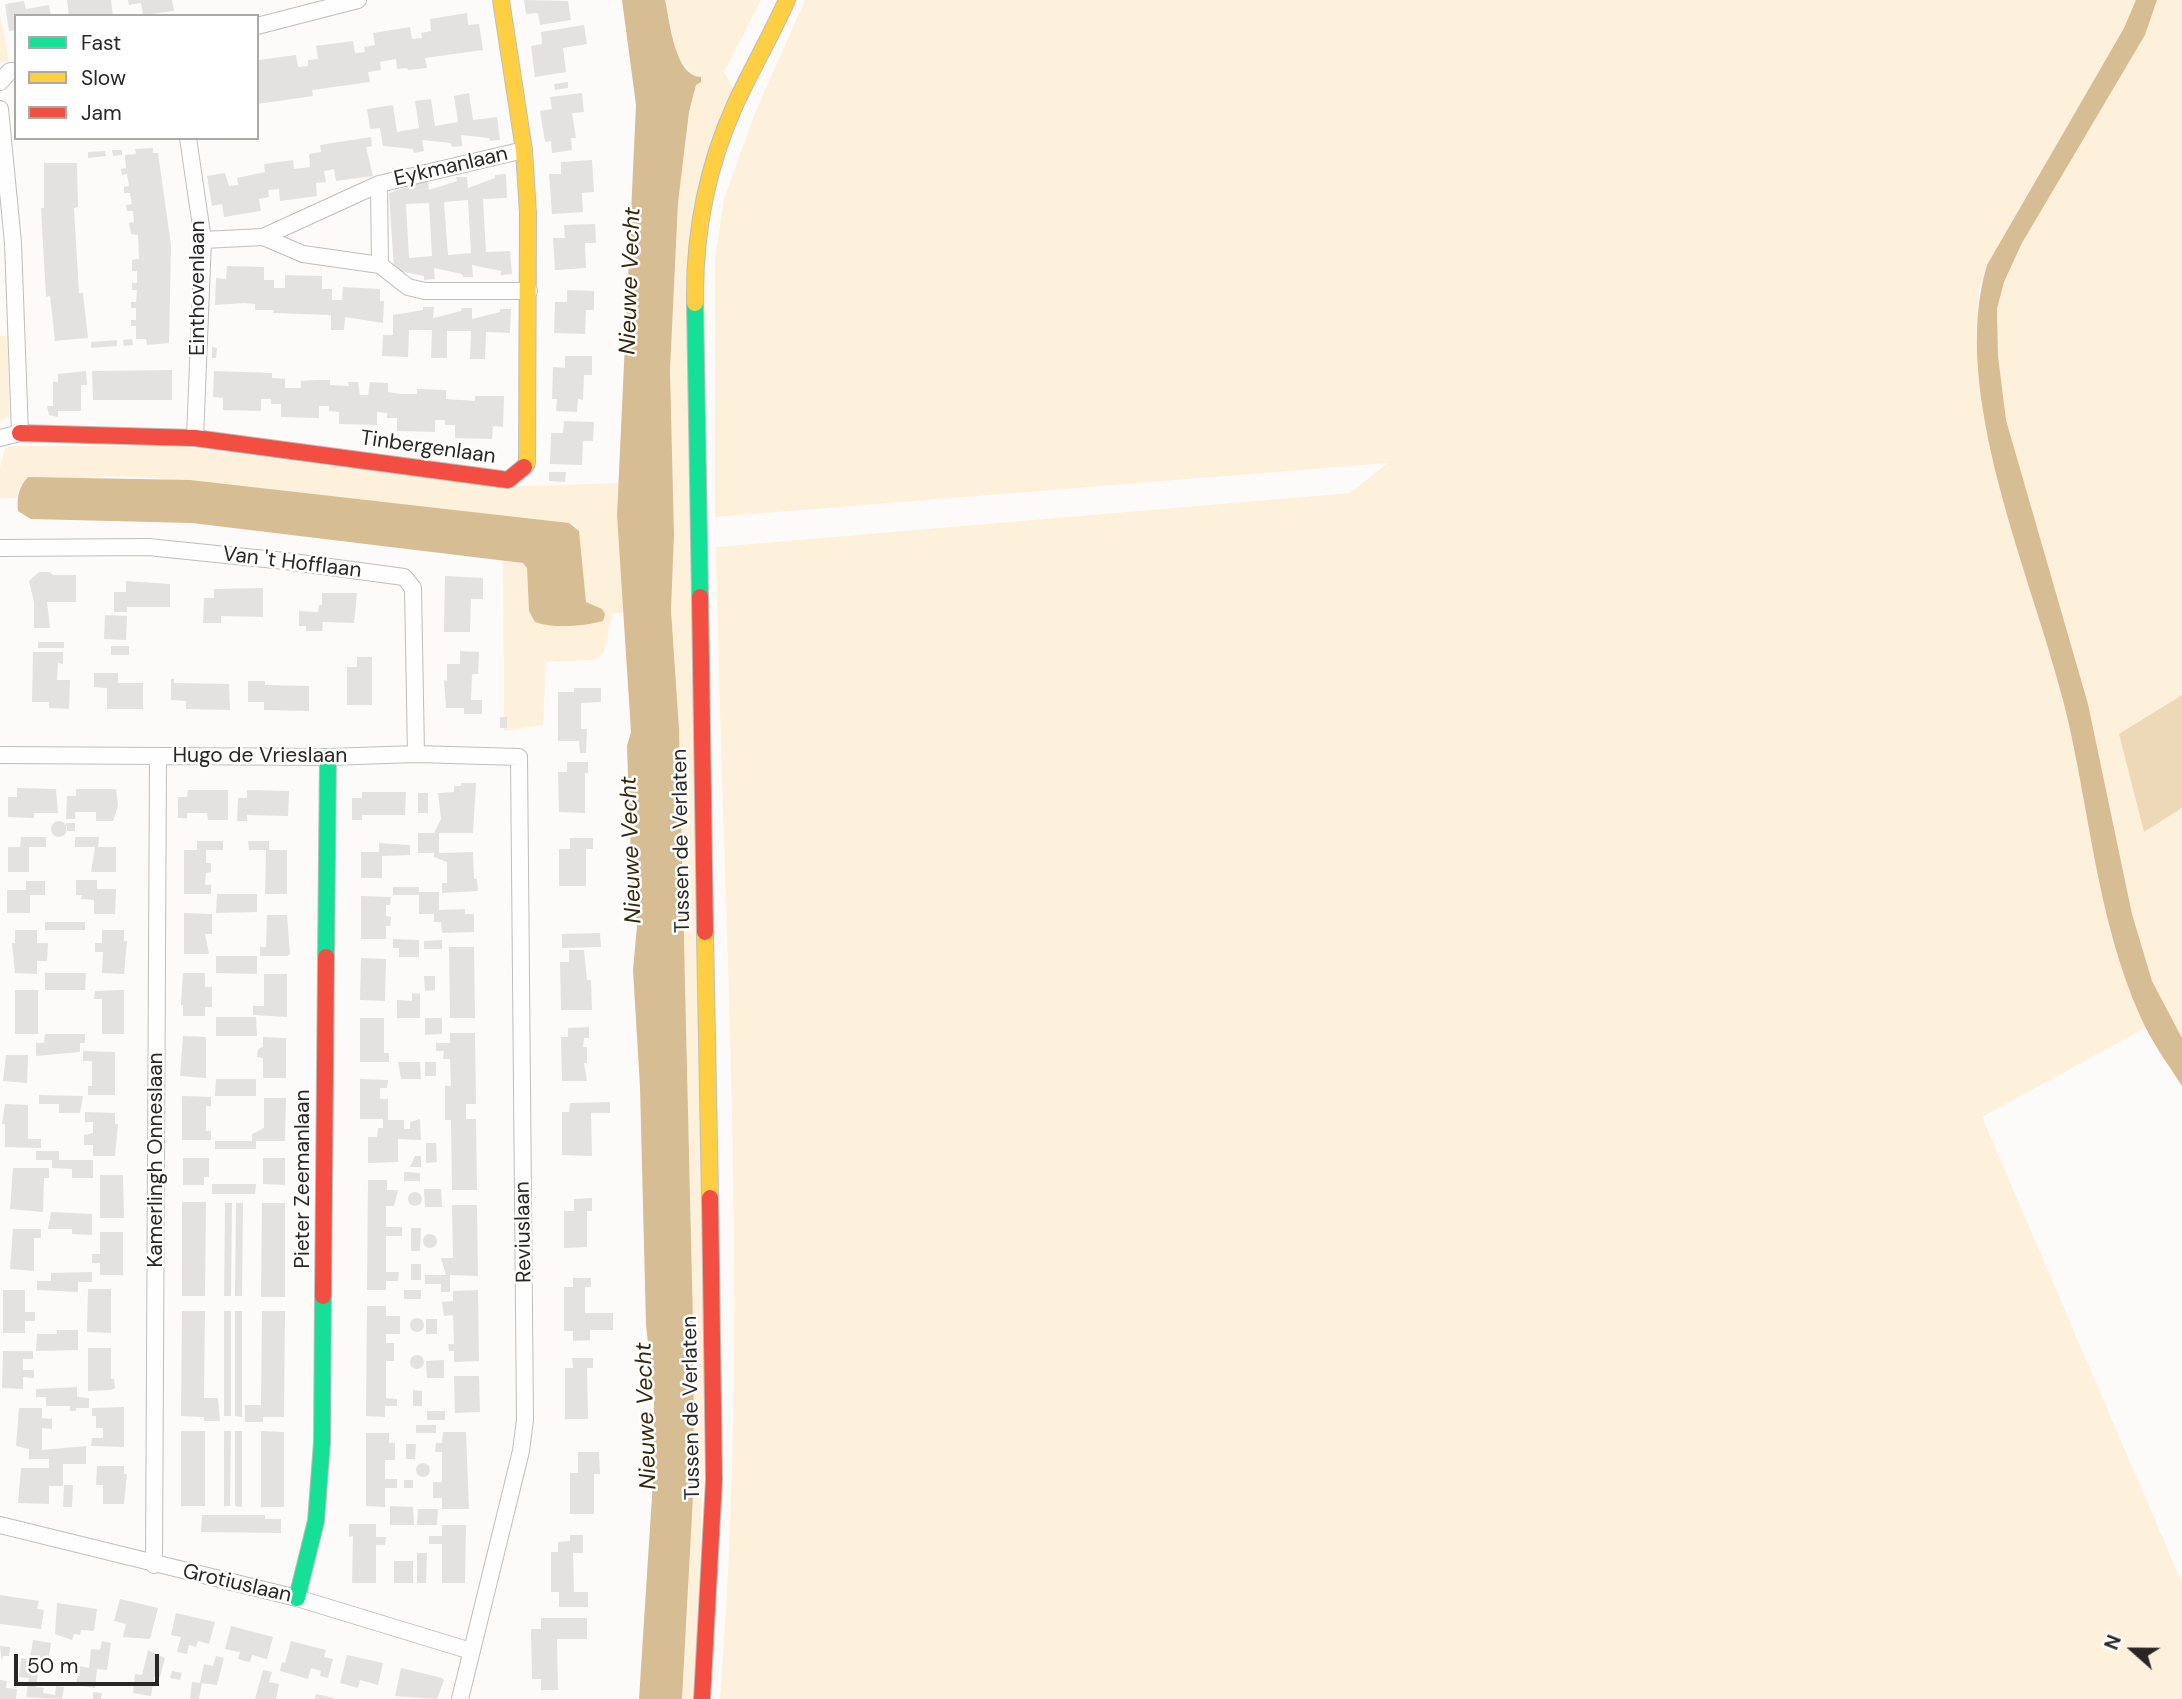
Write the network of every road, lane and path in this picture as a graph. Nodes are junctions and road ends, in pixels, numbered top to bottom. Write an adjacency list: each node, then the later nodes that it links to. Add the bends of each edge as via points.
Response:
1 (359, 0): 4 (street)
2 (501, 0): 7 (street, Tinbergenlaan)
3 (787, 0): 27 (street, Tussen de Verlaten, via 735,104 718,150 700,223 695,275 714,1480)
4 (259, 25)
5 (0, 108): 13 (street, via 13,243)
6 (188, 140): 10 (street, Einthovenlaan)
7 (524, 150): 8 (street, Eykmanlaan); 12 (street, Tinbergenlaan)
8 (379, 184): 9 (street, Eykmanlaan); 11 (street, Eykmanlaan)
9 (263, 237): 10 (street, Eykmanlaan); 11 (street, Eykmanlaan, via 303,254)
10 (203, 240): 15 (street, Einthovenlaan)
11 (380, 265): 12 (street, via 408,287 425,291)
12 (529, 290): 15 (street, Tinbergenlaan, via 527,463 508,480)
13 (20, 433): 14 (street); 15 (street, Tinbergenlaan)
14 (0, 438)
15 (195, 438)
16 (0, 548): 17 (street, Van 't Hofflaan, via 148,547 404,577 413,588)
17 (416, 754): 20 (street, Hugo de Vrieslaan); 21 (street, Hugo de Vrieslaan)
18 (0, 755): 19 (street, Hugo de Vrieslaan)
19 (158, 756): 20 (street, Hugo de Vrieslaan); 23 (street, Kamerlingh Onneslaan)
20 (328, 757): 24 (street, Pieter Zeemanlaan, via 322,1442 316,1521)
21 (519, 757): 25 (street, Reviuslaan, via 525,1419)
22 (0, 1525): 23 (street, Grotiuslaan)
23 (154, 1565): 24 (street, Grotiuslaan)
24 (297, 1598): 25 (street, Grotiuslaan)
25 (471, 1651): 26 (street, Reviuslaan)
26 (460, 1699)
27 (702, 1699)

